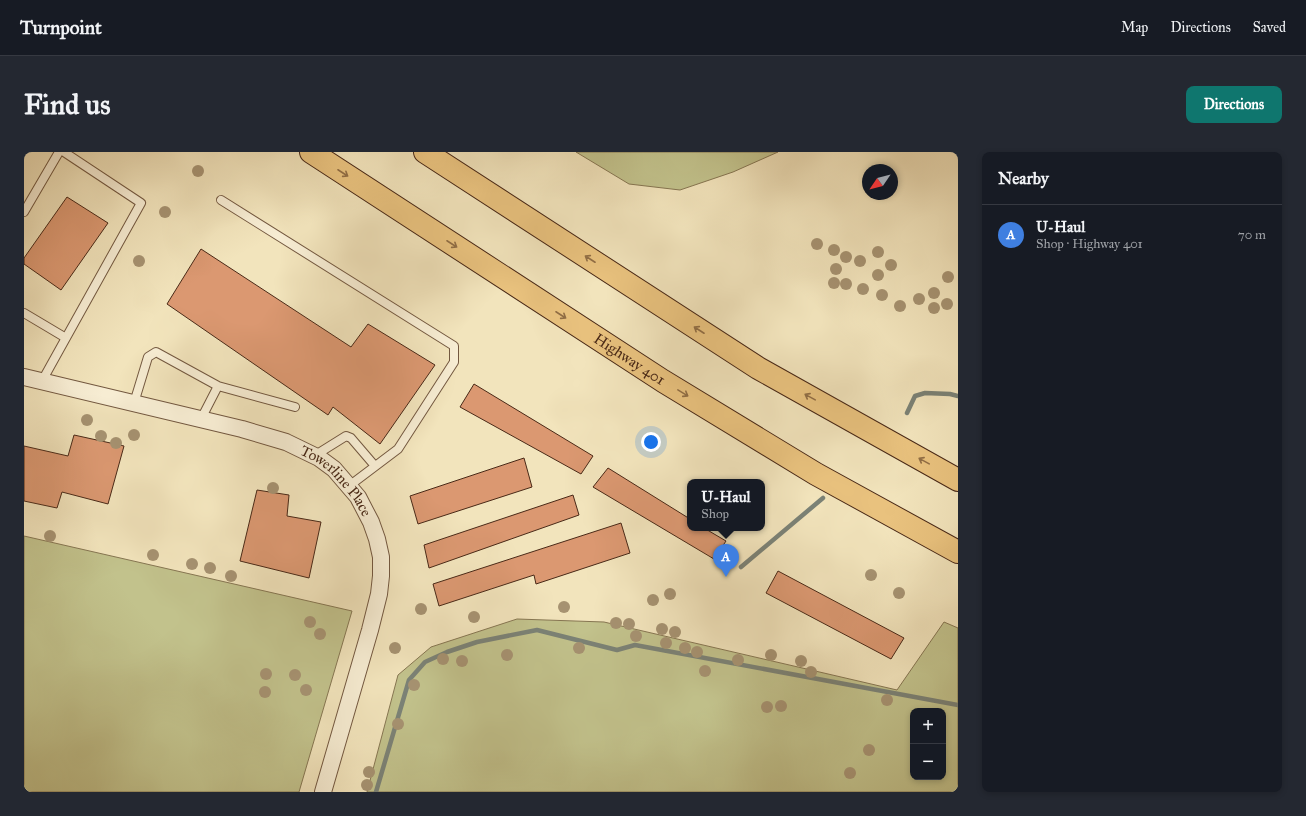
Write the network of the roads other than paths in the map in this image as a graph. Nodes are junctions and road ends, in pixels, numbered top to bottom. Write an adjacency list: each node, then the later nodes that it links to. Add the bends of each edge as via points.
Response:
1 (59, 152): 6 (lane)
2 (64, 152): 8 (lane, via 141,203)
3 (311, 152): 19 (highway, Highway 401, one-way to 19, via 663,381 816,474)
4 (425, 152): 17 (highway, one-way to 4, via 758,368)
5 (221, 200): 16 (lane, via 454,346 454,362 398,449)
6 (24, 212)
7 (24, 312): 8 (lane)
8 (66, 338): 10 (lane)
9 (24, 377): 10 (street, Towerline Place)
10 (42, 381): 12 (street, Towerline Place)
11 (218, 386): 12 (lane, via 156,352 148,357); 13 (lane); 14 (lane)
12 (134, 403): 14 (street, Towerline Place)
13 (295, 407)
14 (201, 419): 15 (street, Towerline Place, via 286,442)
15 (314, 456): 16 (lane, via 346,436 351,438); 18 (street, Towerline Place, via 334,469)
16 (376, 466): 18 (lane)
17 (958, 480)
18 (349, 486): 20 (street, Towerline Place, via 371,522 381,557 382,576 370,630)
19 (958, 552)
20 (323, 792)

